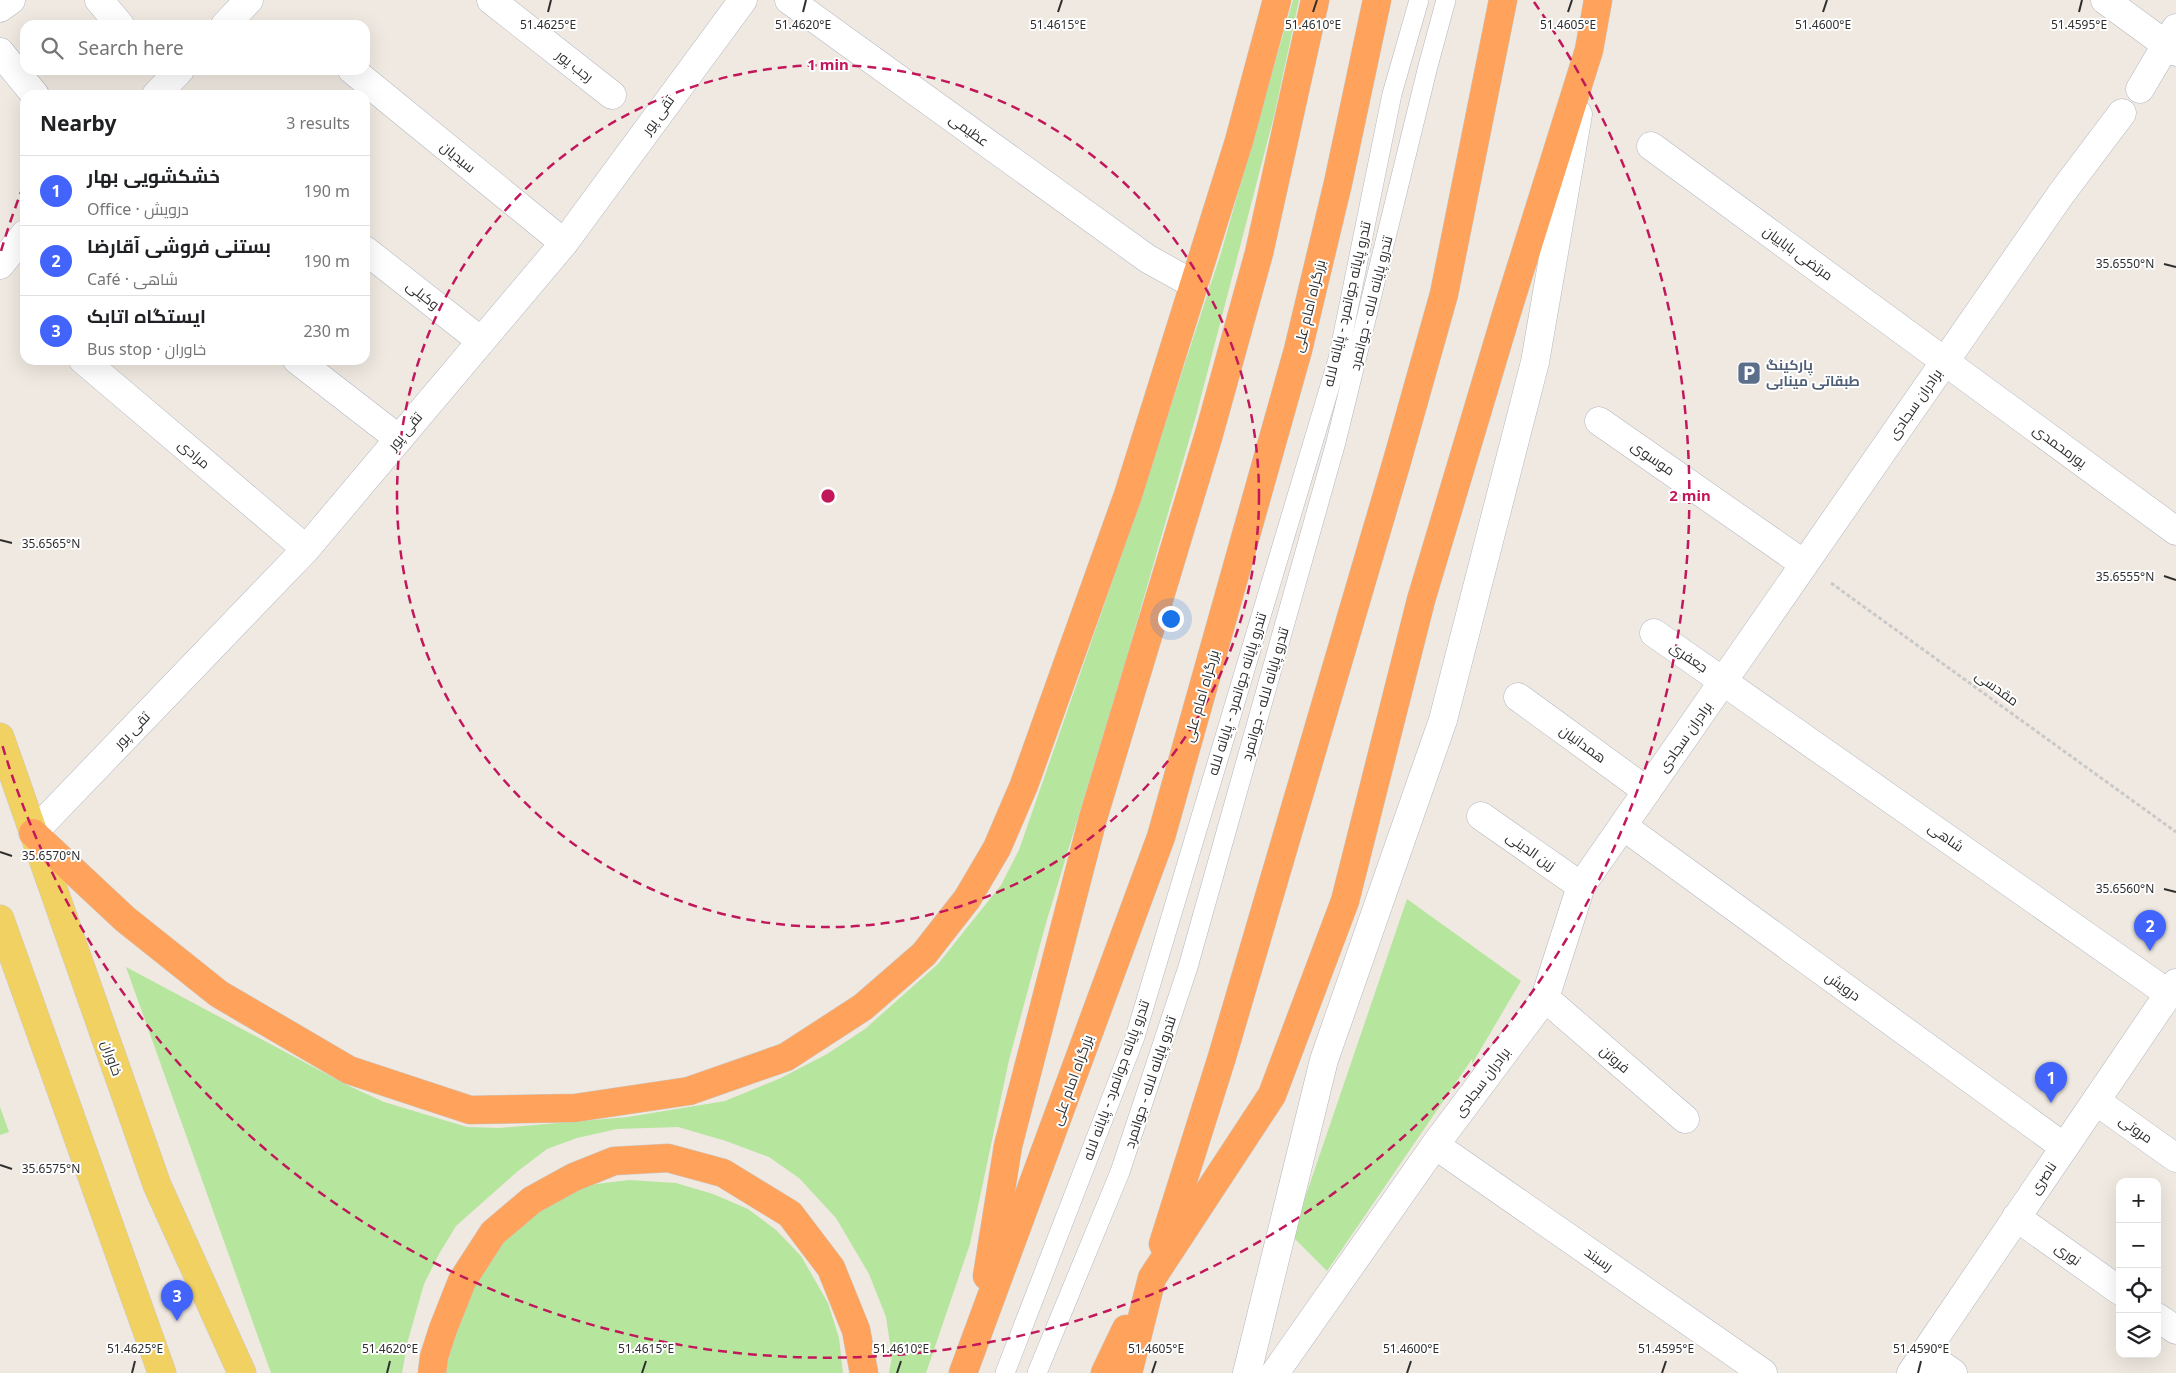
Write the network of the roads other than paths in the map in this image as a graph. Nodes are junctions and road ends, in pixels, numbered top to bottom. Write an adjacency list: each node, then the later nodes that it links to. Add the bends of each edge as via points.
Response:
1 (11, 0): 15 (street)
2 (99, 0): 16 (street)
3 (249, 0): 17 (street)
4 (491, 0): 26 (street, رجب پور)
5 (789, 0): 33 (street, عظیمی, via 1148,259)
6 (1277, 0): 33 (highway)
7 (1315, 0): 65 (highway, via 1259,253 1209,434 1093,818 1008,1146)
8 (1377, 0): 65 (highway, بزرگراه امام علی, via 1298,350 1161,837)
9 (1419, 0): 72 (lane, تندرو پایانه جوانمرد - پایانه لاله, via 1392,94 1338,359 1138,1027)
10 (1446, 0): 73 (lane, تندرو پایانه لاله - جوانمرد, via 1336,442 1188,967 1120,1172)
11 (1503, 0): 61 (highway, via 1439,313 1222,1057)
12 (1598, 0): 19 (highway)
13 (2105, 0): 18 (street)
14 (736, 2): 30 (street, تقی پور)
15 (0, 8)
16 (116, 20)
17 (230, 20)
18 (2172, 41): 23 (street)
19 (1589, 50): 61 (highway, via 1421,600 1345,901 1272,1095); 76 (street, via 1535,362 1443,720 1324,1060)
20 (0, 52): 24 (street)
21 (175, 75): 25 (street)
22 (358, 75): 30 (street, سیدیان)
23 (2140, 89)
24 (31, 90)
25 (161, 90)
26 (612, 95)
27 (2122, 113): 35 (street, برادران سجادی, via 2061,194)
28 (1651, 146): 35 (street, مرتضی باباییان)
29 (20, 240): 32 (street)
30 (564, 243): 34 (street, تقی پور)
31 (370, 254): 34 (street, وکیلی)
32 (0, 264)
33 (1195, 286): 50 (highway, via 1128,495 1024,785 997,848 967,899 924,954 863,1008 786,1056 689,1091 576,1108 470,1110 349,1070 219,994 126,919)
34 (481, 341): 39 (street, تقی پور)
35 (1945, 361): 40 (street, پورمحمدی); 42 (street, برادران سجادی)
36 (89, 365): 41 (street, مرادی)
37 (303, 365): 39 (street)
38 (1599, 421): 42 (street, موسوی)
39 (399, 439): 41 (street, تقی پور)
40 (2176, 531)
41 (306, 549): 50 (street, تقی پور)
42 (1804, 564): 44 (street, برادران سجادی)
43 (1654, 633): 44 (street, جعفری)
44 (1724, 680): 47 (street, برادران سجادی); 53 (street, شاهی)
45 (1518, 697): 47 (street, همدانیان)
46 (0, 737): 50 (main road, خاوران)
47 (1647, 791): 49 (street, برادران سجادی)
48 (1481, 816): 51 (street, زین الدینی)
49 (1623, 826): 51 (street, برادران سجادی); 58 (street, درویش)
50 (33, 833): 68 (main road, خاوران, via 157,1186)
51 (1581, 886): 54 (street, برادران سجادی)
52 (0, 919): 67 (main road)
53 (2172, 989): 55 (street, ناصری)
54 (1546, 998): 56 (street, فروتن); 57 (street, برادران سجادی)
55 (2096, 1101): 58 (street, ناصری); 59 (street, مروتی)
56 (1685, 1120)
57 (1435, 1145): 77 (street, برادران سجادی); 78 (street, رسبند)
58 (2064, 1147): 60 (street, ناصری)
59 (2176, 1158)
60 (2016, 1218): 62 (street, نوری); 66 (street, ناصری)
61 (1152, 1278): 74 (highway); 75 (highway)
62 (2116, 1288)
63 (2161, 1320): 64 (street)
64 (2176, 1330)
65 (976, 1341): 71 (highway, بزرگراه امام علی)
66 (1917, 1363): 79 (street)
67 (162, 1373)
68 (242, 1373)
69 (432, 1373): 70 (highway, via 437,1348 462,1281 493,1233 532,1200 574,1177 614,1161 668,1158 723,1173 790,1214 831,1268 856,1330)
70 (864, 1373)
71 (963, 1373)
72 (1005, 1373)
73 (1037, 1373)
74 (1105, 1373)
75 (1128, 1373)
76 (1247, 1373)
77 (1275, 1373)
78 (1763, 1373)
79 (1953, 1373)

